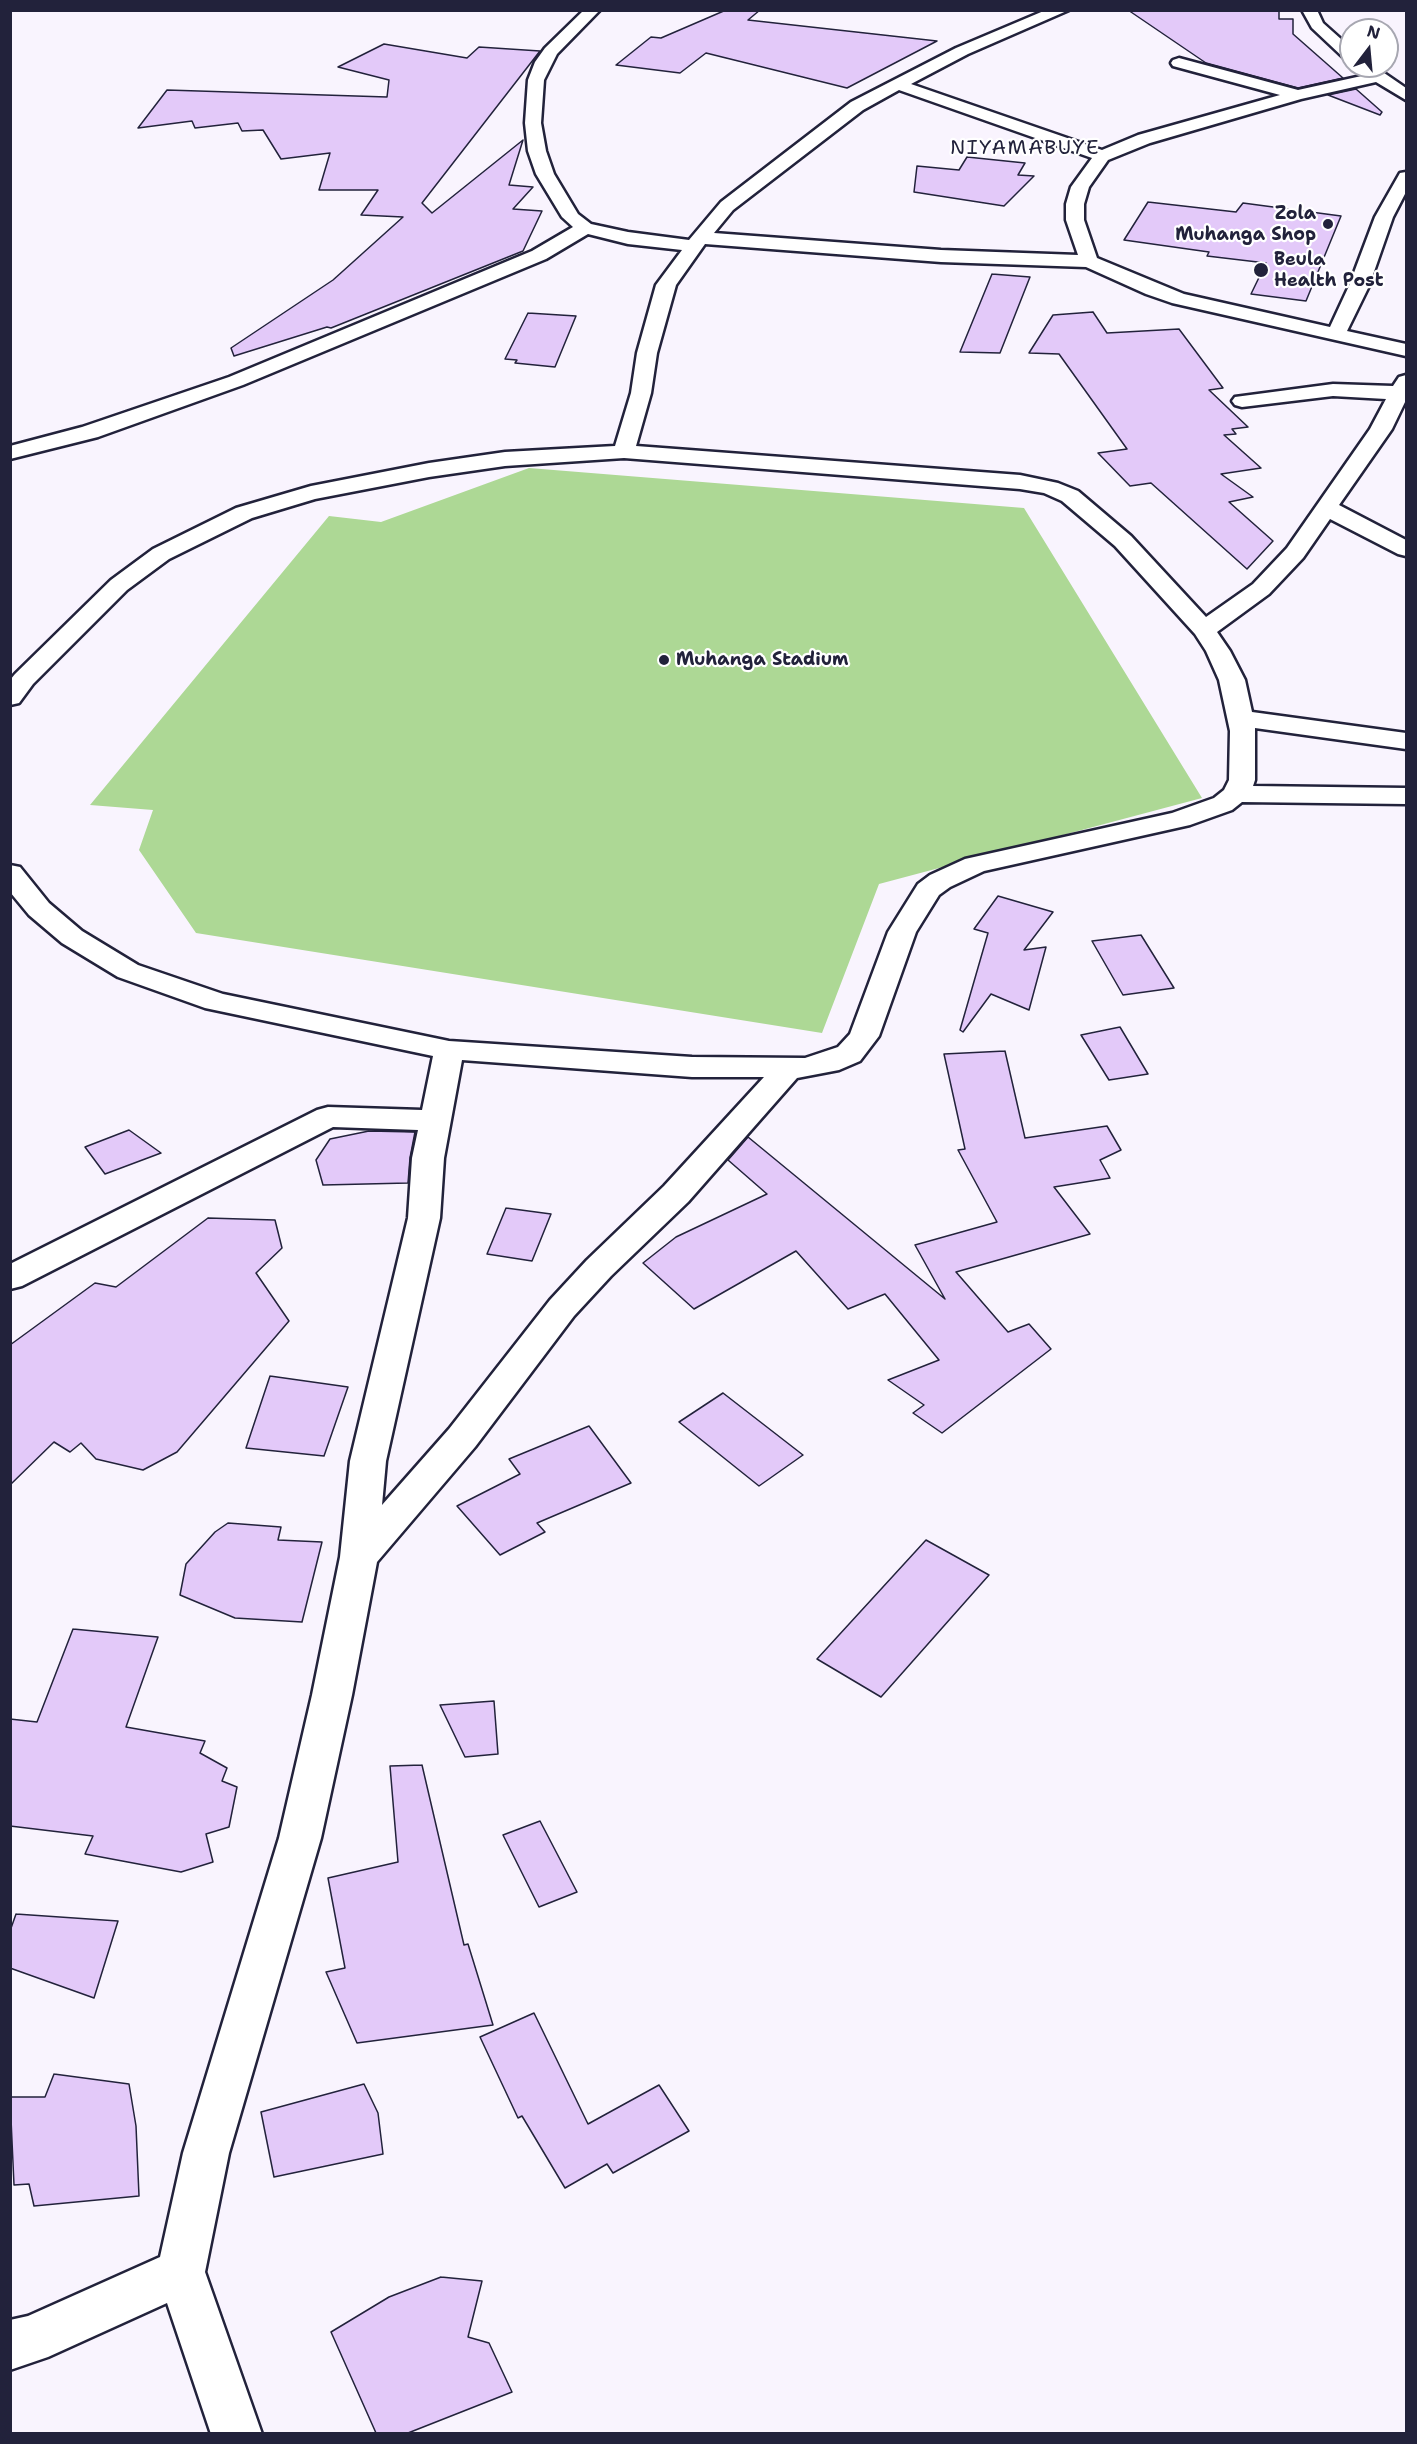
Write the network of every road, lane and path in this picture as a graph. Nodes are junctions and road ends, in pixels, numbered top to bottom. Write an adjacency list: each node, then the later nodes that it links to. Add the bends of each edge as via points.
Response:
1 (592, 10): 13 (street, via 543,62 533,114 537,151 545,174 571,217)
2 (1062, 10): 8 (street, via 1018,26)
3 (1309, 10): 4 (street, via 1317,25)
4 (1339, 45)
5 (1179, 63): 9 (street)
6 (1374, 78): 9 (street)
7 (1381, 78): 10 (street)
8 (896, 84): 11 (street); 14 (street, via 813,137 727,206)
9 (1298, 95): 11 (street, via 1144,139)
10 (1407, 95)
11 (1102, 156): 15 (street, via 1080,187 1075,204 1075,220)
12 (1407, 177): 16 (street, via 1384,217)
13 (585, 228): 14 (street, via 628,238); 21 (street, via 539,255 236,381 90,432)
14 (697, 242): 15 (street); 20 (street, via 666,285)
15 (1089, 261): 16 (street, via 1179,299)
16 (1336, 334): 17 (street)
17 (1407, 350)
18 (1403, 387): 19 (street, via 1333,390); 22 (street, via 1390,432)
19 (1242, 401)
20 (624, 452): 24 (street, via 961,477 1050,488 1070,496 1123,541); 25 (street, via 505,459 429,470 311,493 244,513 161,554 119,585 24,679)
21 (10, 453)
22 (1327, 508): 23 (street); 24 (street, via 1295,553 1262,589)
23 (1407, 549)
24 (1204, 630): 26 (street, via 1232,680)
25 (10, 698)
26 (1240, 718): 27 (street); 28 (street, via 1242,780)
27 (1407, 741)
28 (1236, 794): 29 (street); 32 (street, via 1223,804 1180,819 975,865 940,881 927,891 902,932 864,1036 849,1054 828,1063)
29 (1407, 796)
30 (10, 873): 31 (street, via 39,909 72,937 128,971 216,1002)
31 (449, 1050): 32 (street, via 692,1067); 33 (street)
32 (788, 1069): 35 (street, via 676,1194 562,1308 462,1438)
33 (435, 1120): 34 (street, via 327,1117); 35 (street, via 424,1218 368,1461)
34 (10, 1278)
35 (359, 1557): 36 (street, via 300,1838 206,2153)
36 (181, 2272): 37 (street, via 31,2340); 38 (street)
37 (10, 2345)
38 (237, 2433)

